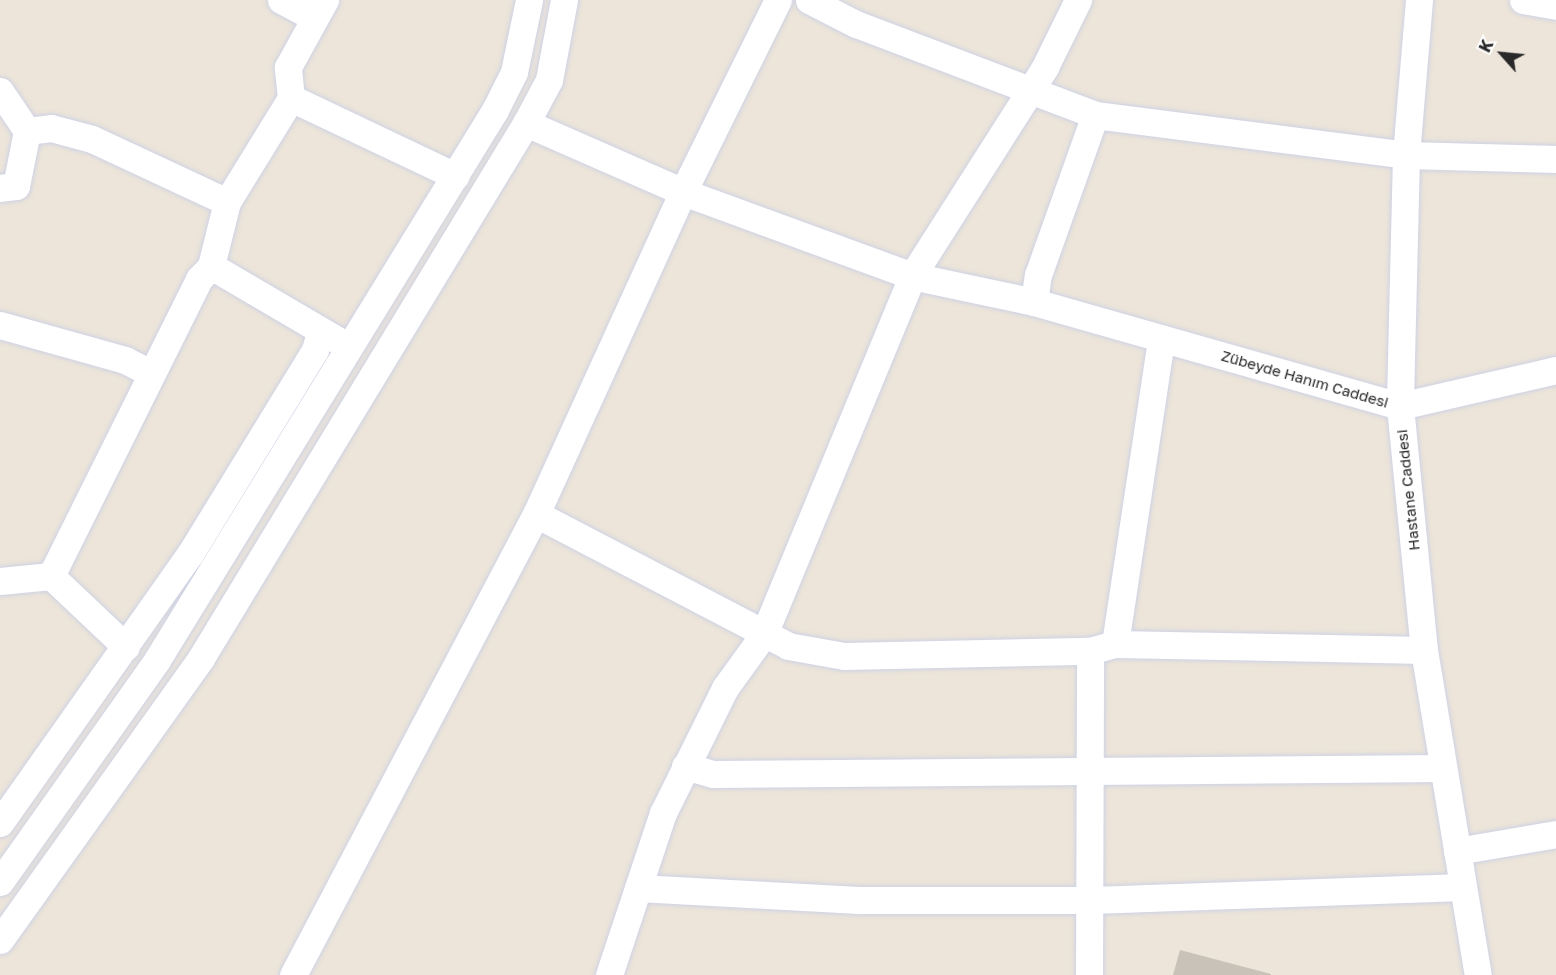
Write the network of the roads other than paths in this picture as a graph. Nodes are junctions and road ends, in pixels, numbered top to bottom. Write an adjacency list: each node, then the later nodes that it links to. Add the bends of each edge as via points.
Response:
1 (281, 0): 10 (street)
2 (529, 0): 19 (street, via 514,72)
3 (564, 0): 15 (street, via 549,80)
4 (778, 0): 21 (street)
5 (809, 0): 12 (street)
6 (1078, 0): 12 (street)
7 (1419, 0): 17 (street, Hastane Caddesi)
8 (1523, 0): 9 (street)
9 (1556, 6)
10 (320, 9): 13 (street, via 288,68)
11 (0, 91): 16 (street)
12 (1027, 92): 14 (street); 24 (street)
13 (291, 98): 19 (street); 22 (street)
14 (1095, 115): 17 (street); 25 (street)
15 (526, 123): 21 (street, Zübeyde Hanım Caddesi); 51 (street, via 201,658)
16 (27, 131): 20 (street, via 16,186); 22 (street, via 51,128 92,139)
17 (1406, 155): 18 (street); 32 (street, Hastane Caddesi)
18 (1556, 159)
19 (455, 176): 29 (street)
20 (0, 188)
21 (683, 192): 24 (street, Zübeyde Hanım Caddesi); 33 (street)
22 (227, 202): 23 (street)
23 (211, 266): 27 (street); 31 (street, via 199,279)
24 (912, 276): 25 (street, Zübeyde Hanım Caddesi); 36 (street)
25 (1034, 302): 28 (street, Zübeyde Hanım Caddesi)
26 (0, 325): 31 (street, via 125,360)
27 (320, 332): 29 (street); 38 (street, via 315,350 209,523)
28 (1161, 339): 32 (street, Zübeyde Hanım Caddesi); 37 (street)
29 (350, 347): 47 (street, via 157,660)
30 (1556, 370): 32 (street, Zübeyde Hanım Caddesi)
31 (151, 373): 34 (street)
32 (1400, 406): 39 (street, Hastane Caddesi)
33 (536, 514): 36 (street); 52 (street)
34 (51, 576): 35 (street); 38 (street)
35 (0, 581)
36 (764, 634): 40 (street, via 788,646 844,656); 41 (street, via 725,688)
37 (1115, 644): 39 (street); 40 (street)
38 (126, 647): 44 (street)
39 (1424, 650): 42 (street, Hastane Caddesi)
40 (1090, 651): 43 (street)
41 (685, 766): 43 (street, via 713,774); 49 (street)
42 (1443, 768): 43 (street); 46 (street, Hastane Caddesi)
43 (1090, 775): 50 (street)
44 (0, 823)
45 (1556, 834): 46 (street)
46 (1457, 851): 48 (street, Hastane Caddesi)
47 (0, 882)
48 (1463, 887): 50 (street); 55 (street, Hastane Caddesi)
49 (638, 888): 50 (street, via 859,900); 53 (street)
50 (1091, 900): 54 (street)
51 (0, 940)
52 (293, 975)
53 (609, 975)
54 (1089, 975)
55 (1478, 975)

